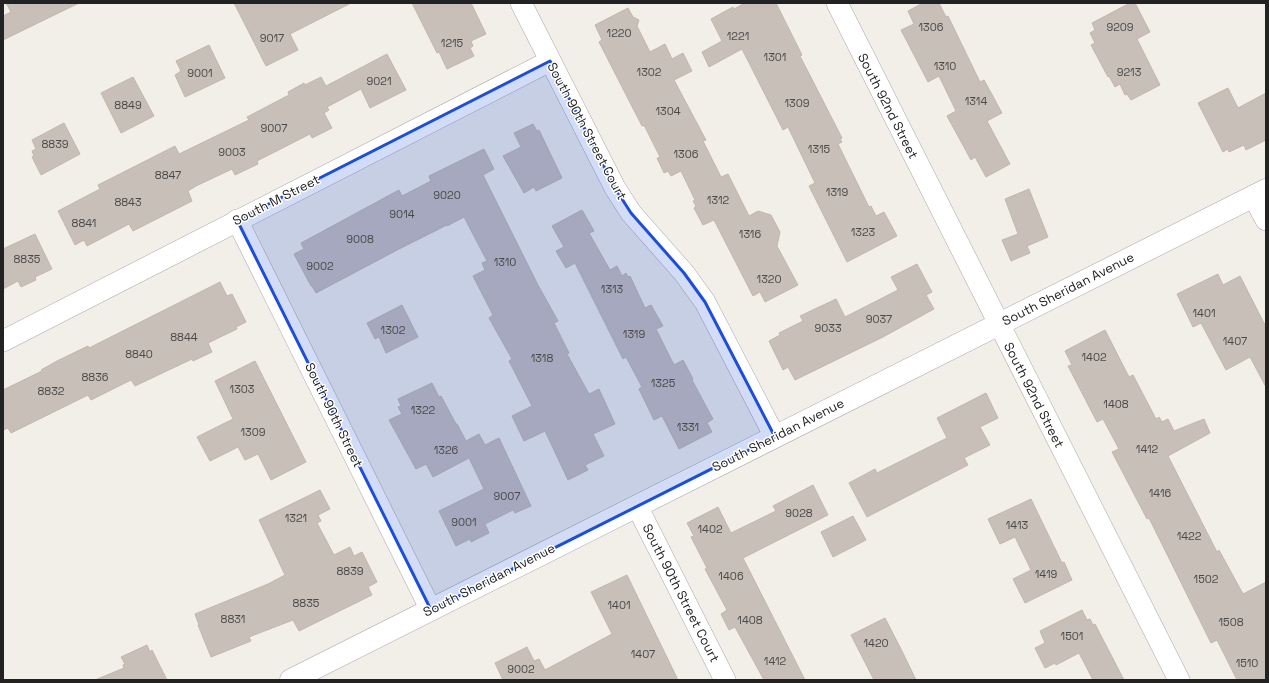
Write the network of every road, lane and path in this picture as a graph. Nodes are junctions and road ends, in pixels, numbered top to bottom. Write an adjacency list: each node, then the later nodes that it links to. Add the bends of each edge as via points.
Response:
1 (521, 3): 3 (street, South 90th Street Court)
2 (837, 3): 7 (street, South 92nd Street)
3 (550, 61): 5 (street, South M Street); 9 (street, South 90th Street Court, via 615,188 632,213 684,273 705,302)
4 (1260, 193): 6 (street); 7 (street, South Sheridan Avenue)
5 (237, 220): 8 (street, South M Street); 11 (street, South 90th Street)
6 (1266, 220)
7 (998, 324): 9 (street, South Sheridan Avenue); 14 (street, South 92nd Street)
8 (3, 341)
9 (775, 437): 10 (street, South Sheridan Avenue)
10 (637, 506): 11 (street, South Sheridan Avenue); 13 (street, South 90th Street Court)
11 (431, 610): 12 (street, South Sheridan Avenue)
12 (291, 680)
13 (725, 680)
14 (1179, 680)

